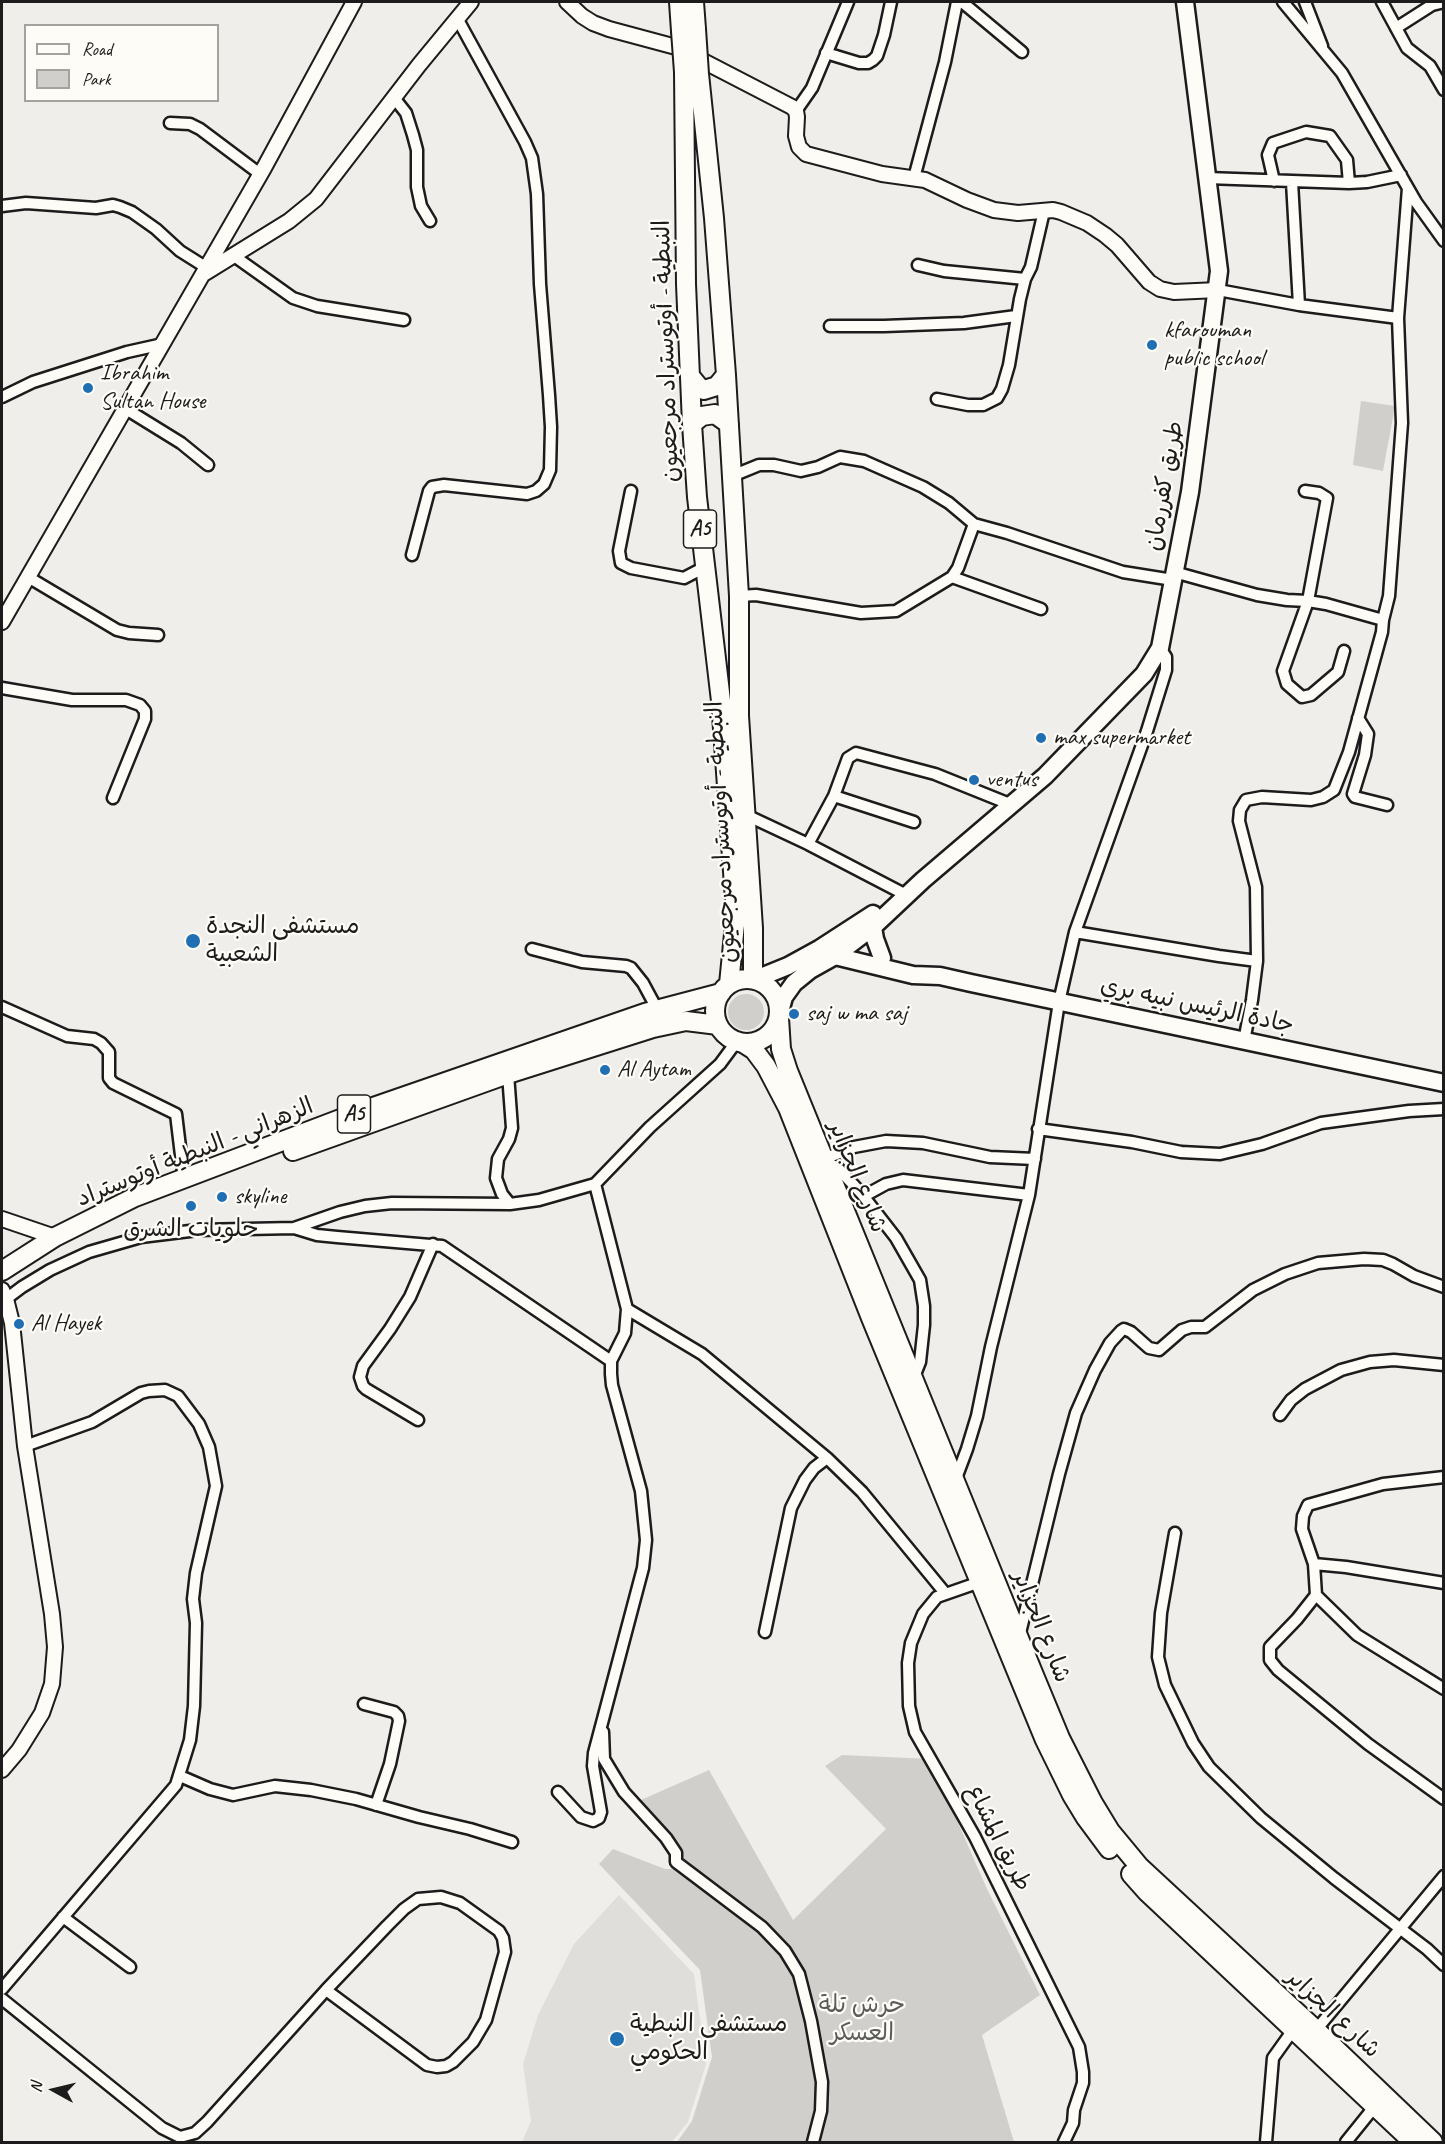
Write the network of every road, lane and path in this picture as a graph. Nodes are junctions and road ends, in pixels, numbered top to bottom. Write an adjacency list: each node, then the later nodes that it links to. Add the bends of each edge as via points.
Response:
1 (354, 2): 26 (street)
2 (471, 2): 15 (street)
3 (567, 2): 24 (street, via 593,23 676,46)
4 (679, 2): 17 (main road, النبطية - أوتوستراد مرجعيون / A5)
5 (694, 2): 17 (main road, النبطية - أوتوستراد مرجعيون / A5)
6 (848, 2): 19 (street)
7 (891, 2): 19 (street, via 884,35 873,60 859,63)
8 (957, 2): 28 (street)
9 (962, 2): 18 (street)
10 (1185, 2): 29 (main road, طريق كفررمان)
11 (1282, 2): 20 (street)
12 (1305, 2): 20 (street)
13 (1382, 2): 16 (street)
14 (1443, 2): 16 (street)
15 (457, 18): 23 (street); 61 (street, via 532,158 551,427 550,470 544,484 527,494 444,484 432,487)
16 (1396, 28): 22 (street, via 1407,48 1430,66)
17 (688, 30): 21 (main road, النبطية - أوتوستراد مرجعيون / A5, bridge)
18 (1022, 52)
19 (826, 53): 24 (street, via 812,88)
20 (1326, 55): 27 (street, via 1342,73)
21 (692, 73): 49 (main road, النبطية - أوتوستراد مرجعيون / A5, via 714,218); 50 (main road, النبطية - أوتوستراد مرجعيون / A5, via 686,284)
22 (1443, 90)
23 (394, 99): 36 (street, via 411,127 417,150 419,198); 38 (street, via 308,206)
24 (796, 111): 28 (street, via 797,142 806,154 882,174)
25 (170, 123): 26 (street, via 200,129)
26 (260, 174): 40 (street)
27 (1401, 175): 32 (street); 33 (street)
28 (914, 178): 35 (street, via 994,210)
29 (1207, 178): 30 (street); 42 (main road, طريق كفررمان)
30 (1274, 181): 31 (street); 32 (street, via 1268,155 1273,143 1306,132 1330,136 1347,160)
31 (1292, 182): 32 (street); 43 (street)
32 (1349, 183)
33 (1408, 188): 37 (street); 45 (street)
34 (2, 206): 40 (street, via 26,203 120,207 156,229)
35 (1044, 211): 41 (street); 42 (street, via 1060,212 1097,229 1117,245 1149,282 1161,288 1174,292)
36 (430, 221)
37 (1443, 241)
38 (234, 256): 40 (street); 46 (street, via 293,298)
39 (918, 265): 41 (street)
40 (205, 271): 48 (street)
41 (1025, 279): 44 (street)
42 (1218, 290): 43 (street); 63 (main road, طريق كفررمان, via 1192,482)
43 (1299, 305): 45 (street)
44 (1017, 316): 47 (street, via 964,322); 52 (street, via 1009,365 997,398 983,405)
45 (1398, 318): 69 (street, via 1402,423 1389,596)
46 (404, 320)
47 (830, 326)
48 (163, 344): 51 (street, via 33,382); 53 (street)
49 (726, 375): 50 (main road, via 717,386 704,390); 55 (main road, النبطية - أوتوستراد مرجعيون / A5)
50 (690, 376): 54 (main road, النبطية - أوتوستراد مرجعيون / A5)
51 (2, 398)
52 (937, 399)
53 (126, 409): 56 (street); 64 (street)
54 (692, 424): 55 (main road, via 702,416 715,414); 62 (main road, النبطية - أوتوستراد مرجعيون / A5)
55 (729, 424): 57 (main road, النبطية - أوتوستراد مرجعيون / A5)
56 (208, 465)
57 (732, 476): 60 (street, via 759,465 801,471 840,457 851,458 923,487); 66 (main road, النبطية - أوتوستراد مرجعيون / A5)
58 (631, 491): 62 (street, via 619,551 621,563 684,578)
59 (1305, 491): 67 (street, via 1327,498)
60 (974, 524): 63 (street, via 1123,572); 65 (street)
61 (412, 555)
62 (705, 567): 92 (main road, النبطية - أوتوستراد مرجعيون / A5, via 721,701 735,914)
63 (1174, 576): 67 (street, via 1257,595); 72 (main road, طريق كفررمان)
64 (28, 577): 70 (street); 71 (street, via 117,630)
65 (952, 578): 66 (street, via 890,613); 68 (street)
66 (739, 596): 80 (main road, النبطية - أوتوستراد مرجعيون / A5)
67 (1308, 601): 69 (street); 73 (street, via 1283,671 1287,684 1302,697 1311,695 1338,672)
68 (1041, 609)
69 (1383, 620): 75 (street)
70 (2, 622)
71 (158, 635)
72 (1160, 648): 78 (main road, طريق كفررمان, via 1144,674); 85 (street, via 1166,657 1164,678)
73 (1344, 651)
74 (2, 688): 77 (street, via 72,700 126,700 140,705 145,711 144,719)
75 (1358, 718): 79 (street, via 1368,734 1353,794 1355,798); 89 (street, via 1334,790 1311,800 1246,800 1240,810 1239,821 1256,887)
76 (834, 796): 78 (street, via 848,758 856,753 935,774); 81 (street); 82 (street)
77 (112, 798)
78 (1012, 805): 83 (main road, طريق كفررمان)
79 (1387, 805)
80 (744, 814): 82 (street); 91 (main road, النبطية - أوتوستراد مرجعيون / A5)
81 (914, 822)
82 (808, 844): 83 (street)
83 (904, 894): 84 (main road); 86 (main road)
84 (873, 927): 86 (main road); 88 (main road)
85 (1075, 932): 89 (street); 93 (street)
86 (833, 948): 88 (main road); 90 (main road, via 913,975); 91 (main road); 96 (main road, via 794,983 784,997)
87 (532, 949): 95 (street, via 582,962 630,968)
88 (882, 958): 90 (main road)
89 (1257, 961): 98 (street)
90 (940, 976): 93 (main road, جادة الرئيس نبيه بري)
91 (754, 979): 92 (main road, A5, via 744,979); 96 (main road, via 768,986 777,998)
92 (725, 989): 95 (main road, الزهراني - النبطية أوتوستراد / A5); 97 (main road, A5, via 716,1003)
93 (1059, 1002): 98 (main road, جادة الرئيس نبيه بري); 103 (street)
94 (2, 1007): 106 (street, via 67,1036 101,1043 109,1052 109,1078 113,1083 176,1114)
95 (657, 1009): 106 (main road, الزهراني - النبطية أوتوستراد / A5, via 359,1112)
96 (779, 1015): 99 (main road, via 766,1037); 105 (main road, شارع الجزاير, via 783,1060)
97 (718, 1025): 99 (main road, via 726,1035); 100 (main road, الزهراني - النبطية أوتوستراد / A5, via 686,1021 653,1028)
98 (1244, 1041): 101 (main road, جادة الرئيس نبيه بري)
99 (740, 1042): 107 (street); 130 (main road, شارع الجزاير, via 754,1050 766,1066 788,1108)
100 (508, 1074): 110 (street, via 512,1128 498,1159 496,1178); 117 (main road, الزهراني - النبطية أوتوستراد / A5, via 168,1195 48,1253)
101 (1443, 1083)
102 (1443, 1108): 103 (street, via 1321,1123 1220,1154 1181,1152)
103 (1038, 1130): 104 (street)
104 (1035, 1159): 105 (street, via 990,1157 923,1143 886,1141 865,1144); 108 (street)
105 (825, 1161): 109 (street, via 837,1167); 121 (main road, شارع الجزاير)
106 (184, 1180): 113 (main road, الزهراني - النبطية أوتوستراد / A5, via 135,1197)
107 (595, 1184): 110 (street); 118 (street)
108 (1029, 1195): 109 (street, via 903,1179); 127 (street, via 968,1449)
109 (864, 1196): 121 (street, via 896,1238 920,1280 924,1325 920,1362)
110 (510, 1204): 112 (street, via 365,1206)
111 (2, 1219): 113 (street)
112 (294, 1228): 114 (street, via 337,1238); 117 (street, via 198,1230 141,1237 88,1252 22,1287)
113 (55, 1237): 115 (main road, الزهراني - النبطية أوتوستراد / A5)
114 (433, 1244): 119 (street, via 452,1252); 123 (street, via 410,1297 363,1366 360,1377 366,1389)
115 (2, 1271)
116 (1443, 1287): 135 (street, via 1383,1260 1318,1263 1253,1290 1205,1327 1186,1328 1159,1350 1149,1348 1131,1332 1121,1331 1100,1361 1076,1413)
117 (3, 1291): 124 (street, via 12,1323)
118 (627, 1310): 119 (street, via 625,1333); 125 (street, via 702,1354)
119 (611, 1361): 138 (street, via 612,1385 640,1491 646,1540 643,1568)
120 (1443, 1365): 122 (street, via 1394,1360 1354,1366 1305,1389)
121 (910, 1375): 127 (main road, شارع الجزاير)
122 (1280, 1415)
123 (418, 1420)
124 (25, 1446): 139 (street, via 52,1614 54,1667 42,1713); 140 (street, via 92,1422 149,1391 165,1390 178,1396 199,1424 209,1447 216,1486 196,1573 194,1706)
125 (827, 1458): 132 (street, via 862,1492); 134 (street, via 805,1480 791,1508)
126 (1443, 1478): 129 (street, via 1383,1484 1308,1505 1302,1529)
127 (955, 1482): 135 (main road, شارع الجزاير)
128 (1176, 1533): 147 (street, via 1161,1613 1158,1657 1165,1685 1193,1743 1209,1767 1261,1818)
129 (1314, 1564): 131 (street); 133 (street)
130 (980, 1582): 132 (street, طريق المشاع); 153 (main road, شارع الجزاير, via 1045,1740 1086,1818 1147,1892)
131 (1443, 1583)
132 (945, 1593): 158 (street, طريق المشاع, via 923,1614 911,1643 907,1678 910,1715 1079,2046 1083,2083)
133 (1316, 1595): 136 (street, via 1357,1635); 142 (street, via 1270,1647 1270,1660 1368,1744)
134 (765, 1632)
135 (1019, 1637): 154 (main road, شارع الجزاير, via 1074,1767 1110,1831 1139,1866)
136 (1443, 1689)
137 (364, 1704): 143 (street, via 394,1712 399,1721 390,1764)
138 (603, 1720): 141 (street, via 593,1766 599,1818 593,1821 581,1817); 157 (street, via 604,1759 624,1792 666,1838 676,1853 676,1862 762,1927 785,1951 799,1974 822,2082 821,2111)
139 (2, 1770)
140 (180, 1776): 143 (street, via 226,1794 284,1786); 146 (street, via 164,1801)
141 (558, 1792)
142 (1443, 1799)
143 (375, 1805): 144 (street)
144 (512, 1842)
145 (1443, 1876): 147 (street)
146 (63, 1917): 149 (street); 150 (street)
147 (1400, 1930): 148 (street); 154 (street)
148 (1443, 1965)
149 (130, 1967)
150 (2, 1989)
151 (326, 1990): 151 (street, via 427,2065 446,2066 473,2042 486,2020 504,1952 503,1938 460,1903 441,1897 418,1899); 156 (street, via 207,2122)
152 (2, 1999): 156 (street, via 162,2128)
153 (1293, 2030): 155 (main road, شارع الجزاير); 159 (street, via 1273,2058)
154 (1316, 2030): 162 (main road, شارع الجزاير)
155 (1375, 2106): 160 (street); 161 (main road, شارع الجزاير)
156 (183, 2139)
157 (813, 2142)
158 (1064, 2142)
159 (1266, 2142)
160 (1346, 2142)
161 (1413, 2142)
162 (1433, 2142)

